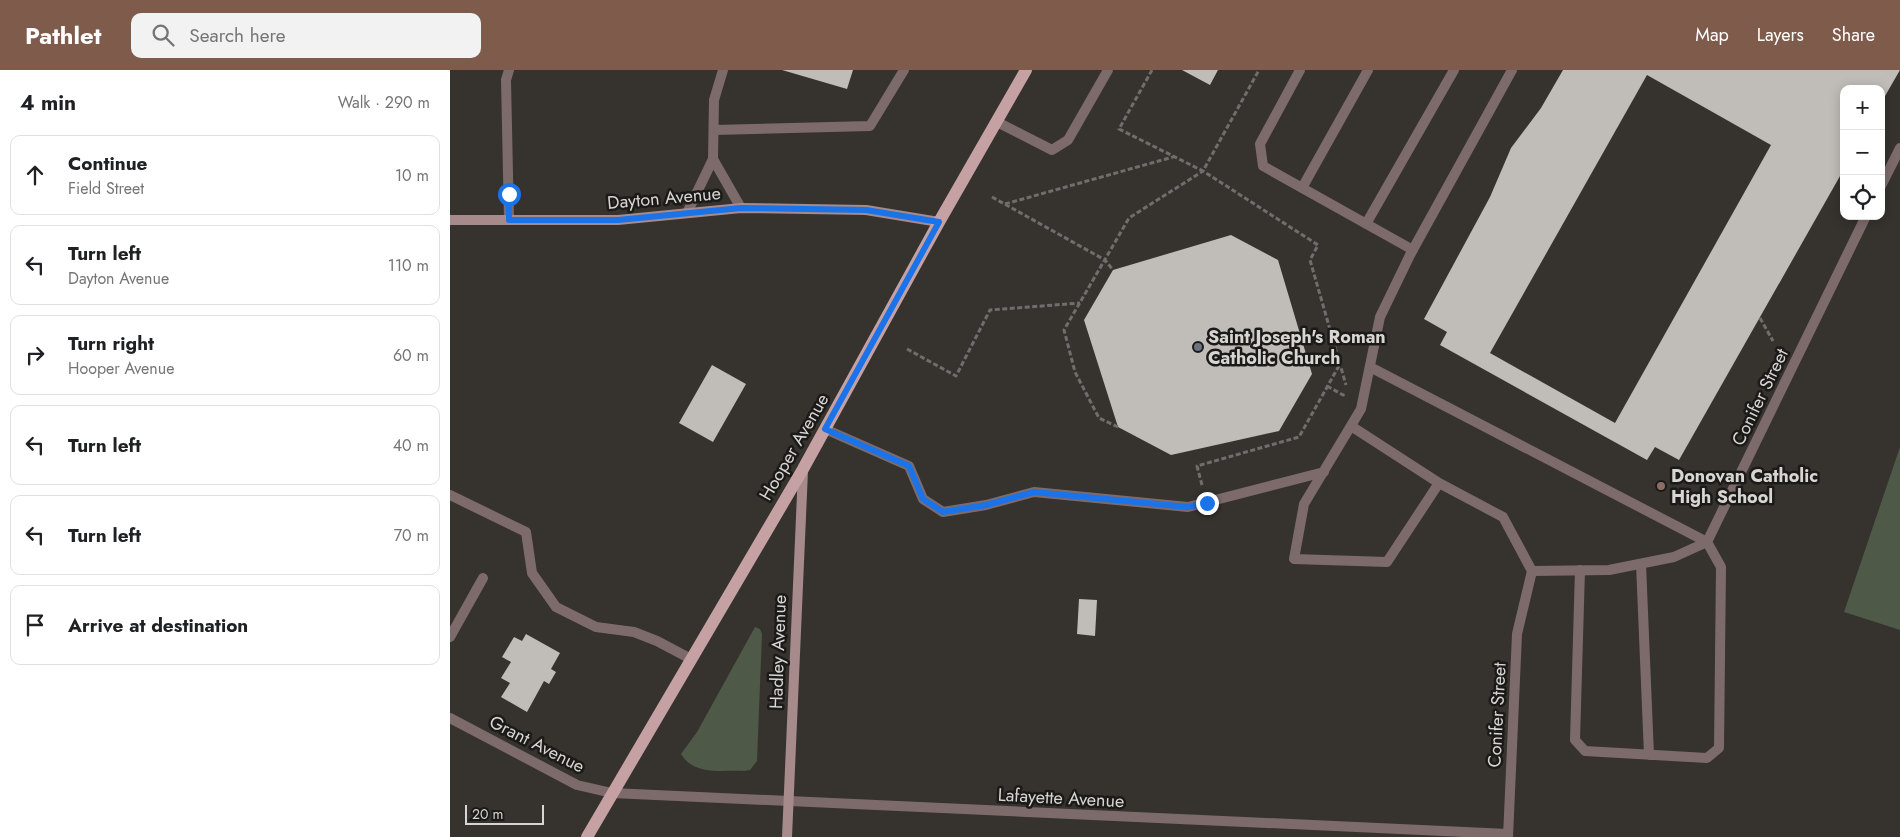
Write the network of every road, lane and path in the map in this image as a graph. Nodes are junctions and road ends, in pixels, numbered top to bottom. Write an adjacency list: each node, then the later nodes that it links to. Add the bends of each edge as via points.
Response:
1 (508, 70): 25 (street)
2 (723, 70): 13 (street, via 714,100)
3 (904, 70): 13 (street, via 870,126)
4 (1026, 70): 12 (main road, Hooper Avenue)
5 (1108, 70): 12 (street, via 1068,140 1052,150)
6 (1152, 70): 15 (path, via 1119,129)
7 (1259, 70): 17 (path)
8 (1300, 70): 19 (street, via 1260,144 1263,166)
9 (1368, 70): 19 (street)
10 (1454, 70): 28 (street)
11 (1512, 70): 29 (street)
12 (997, 122): 27 (main road, Hooper Avenue)
13 (714, 130): 16 (street)
14 (1900, 148): 18 (street)
15 (1174, 157): 17 (path); 21 (path)
16 (713, 159): 22 (street); 23 (street)
17 (1203, 171): 30 (path, via 1130,218); 36 (path, via 1318,245 1310,260)
18 (1885, 178)
19 (1302, 188): 28 (street)
20 (992, 197): 21 (path)
21 (1005, 204): 30 (path)
22 (741, 208): 23 (street, Dayton Avenue); 27 (street, Dayton Avenue, via 866,210)
23 (686, 213): 25 (street, Dayton Avenue, via 618,220)
24 (450, 220): 25 (street, Dayton Avenue)
25 (509, 220)
26 (1864, 220): 47 (street, Conifer Street)
27 (939, 222): 41 (main road, Hooper Avenue)
28 (1366, 224): 29 (street)
29 (1413, 250): 37 (street, via 1380,317)
30 (1105, 260): 31 (path); 32 (path)
31 (1113, 270)
32 (1080, 303): 35 (path, via 990,310 956,376); 40 (path, via 1064,330 1075,372 1099,418)
33 (1760, 318): 34 (path)
34 (1773, 341)
35 (907, 349)
36 (1340, 364): 38 (path); 38 (path, via 1349,394 1343,395)
37 (1370, 366): 39 (street, via 1361,409); 47 (street)
38 (1327, 386): 46 (path, via 1299,437 1197,466)
39 (1351, 426): 43 (street); 44 (street)
40 (1118, 427)
41 (825, 429): 42 (main road, Hooper Avenue); 46 (street, via 909,466 923,499 943,512 1034,492 1188,507)
42 (803, 469): 53 (main road, Hooper Avenue); 57 (street, Hadley Avenue)
43 (1324, 472): 44 (street, via 1304,504 1294,559 1387,562); 46 (street)
44 (1439, 483): 50 (street, via 1502,516)
45 (450, 496): 53 (street, via 526,532 532,573 556,607 596,627 634,632)
46 (1207, 503)
47 (1707, 542): 48 (street, via 1674,557); 55 (street, via 1721,567 1719,748 1707,758)
48 (1641, 564): 49 (street, via 1608,570); 55 (street)
49 (1580, 570): 50 (street); 55 (street, via 1575,740 1586,751)
50 (1532, 571): 58 (street, Conifer Street, via 1517,634)
51 (483, 578): 52 (street)
52 (450, 637)
53 (691, 659): 56 (main road, Hooper Avenue)
54 (450, 718): 56 (street, Grant Avenue, via 577,785)
55 (1649, 755)
56 (612, 793): 57 (street, Lafayette Avenue); 59 (main road, Hooper Avenue)
57 (788, 801): 58 (street, Lafayette Avenue); 60 (street, Hadley Avenue)
58 (1508, 836)
59 (587, 837)
60 (786, 837)

